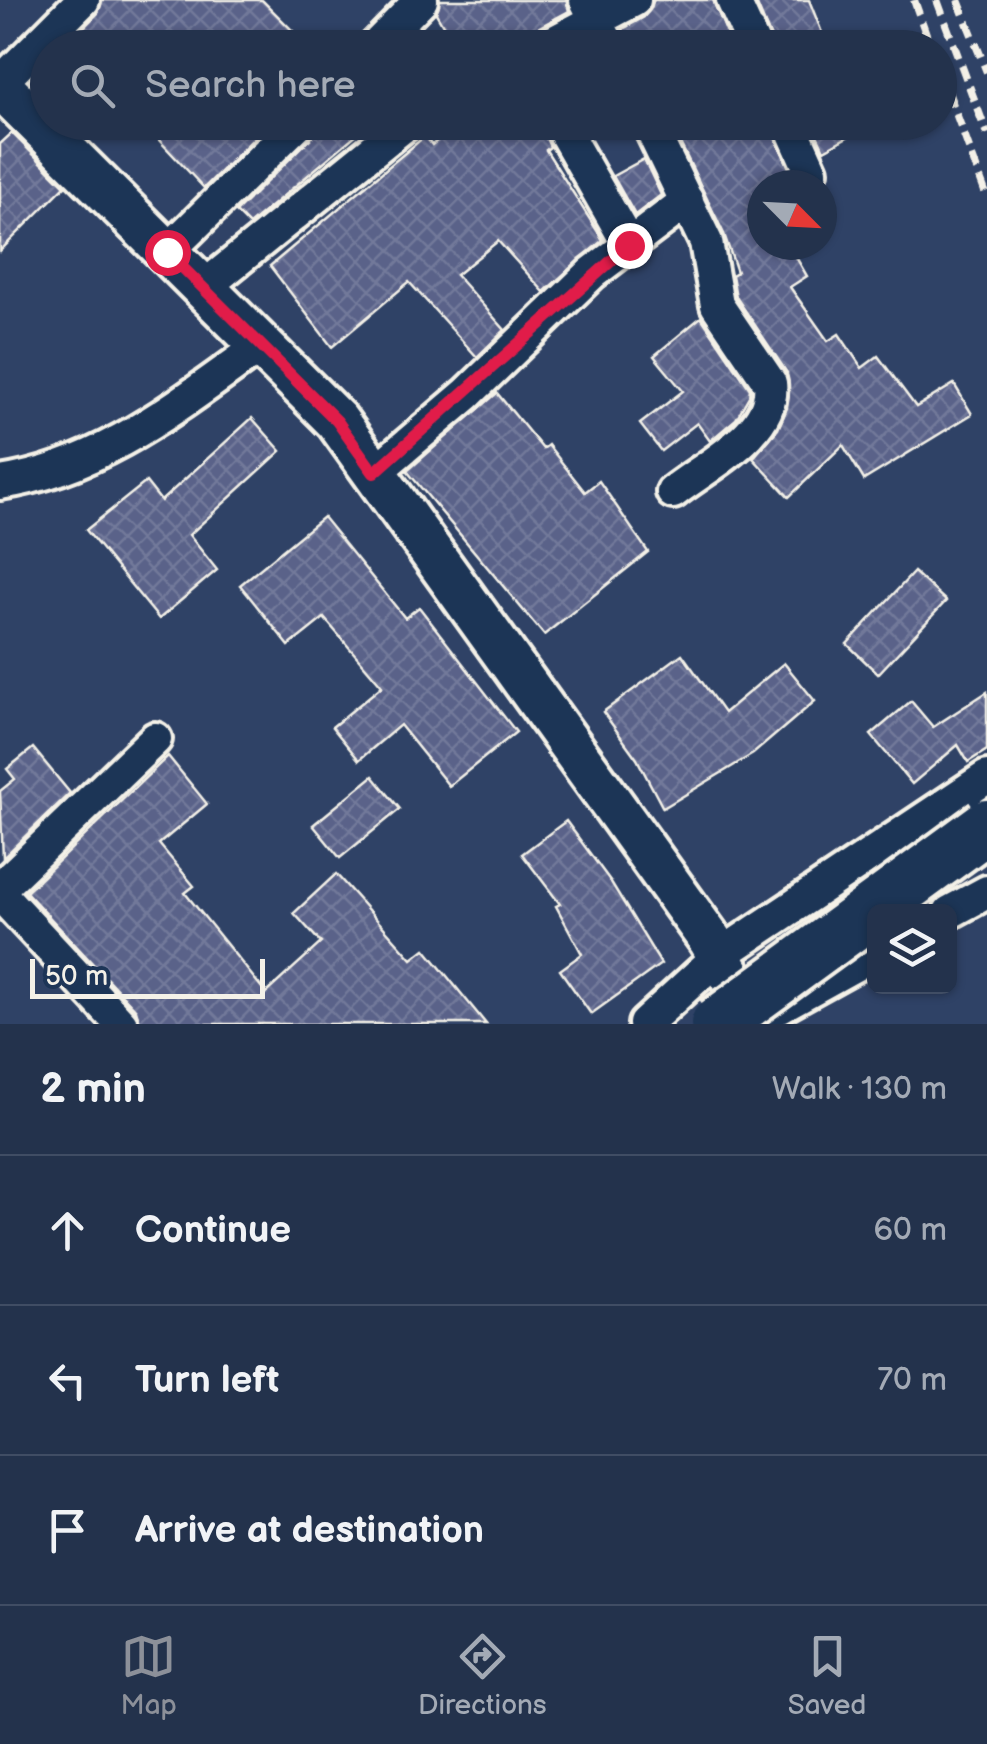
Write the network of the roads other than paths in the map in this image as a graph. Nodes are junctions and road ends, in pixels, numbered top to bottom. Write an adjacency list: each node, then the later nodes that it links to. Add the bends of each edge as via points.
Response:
1 (84, 0): 6 (street)
2 (421, 0): 7 (street)
3 (634, 0): 5 (street)
4 (733, 0): 8 (street)
5 (598, 23)
6 (54, 30)
7 (392, 30)
8 (747, 30)
9 (30, 55): 10 (street)
10 (0, 85): 11 (street)
11 (30, 115)
12 (55, 140): 21 (street)
13 (281, 140): 21 (street)
14 (386, 140): 22 (street)
15 (570, 140): 20 (street)
16 (657, 140): 19 (street)
17 (797, 140): 18 (street)
18 (811, 170)
19 (687, 201): 20 (street); 26 (street, via 706,242 717,305 770,383 772,396 755,429)
20 (629, 245): 24 (street)
21 (167, 252): 22 (street)
22 (203, 288): 23 (street)
23 (261, 346): 24 (street, via 337,421); 25 (street, via 133,437 56,472)
24 (374, 473): 33 (street)
25 (0, 483)
26 (673, 492)
27 (156, 738): 30 (street)
28 (987, 778): 33 (street)
29 (987, 826): 37 (main road, bridge)
30 (0, 891): 35 (street)
31 (987, 892): 32 (street)
32 (957, 908)
33 (719, 956): 36 (street); 37 (street)
34 (867, 958): 37 (street)
35 (121, 1024)
36 (644, 1024)
37 (743, 1024)

